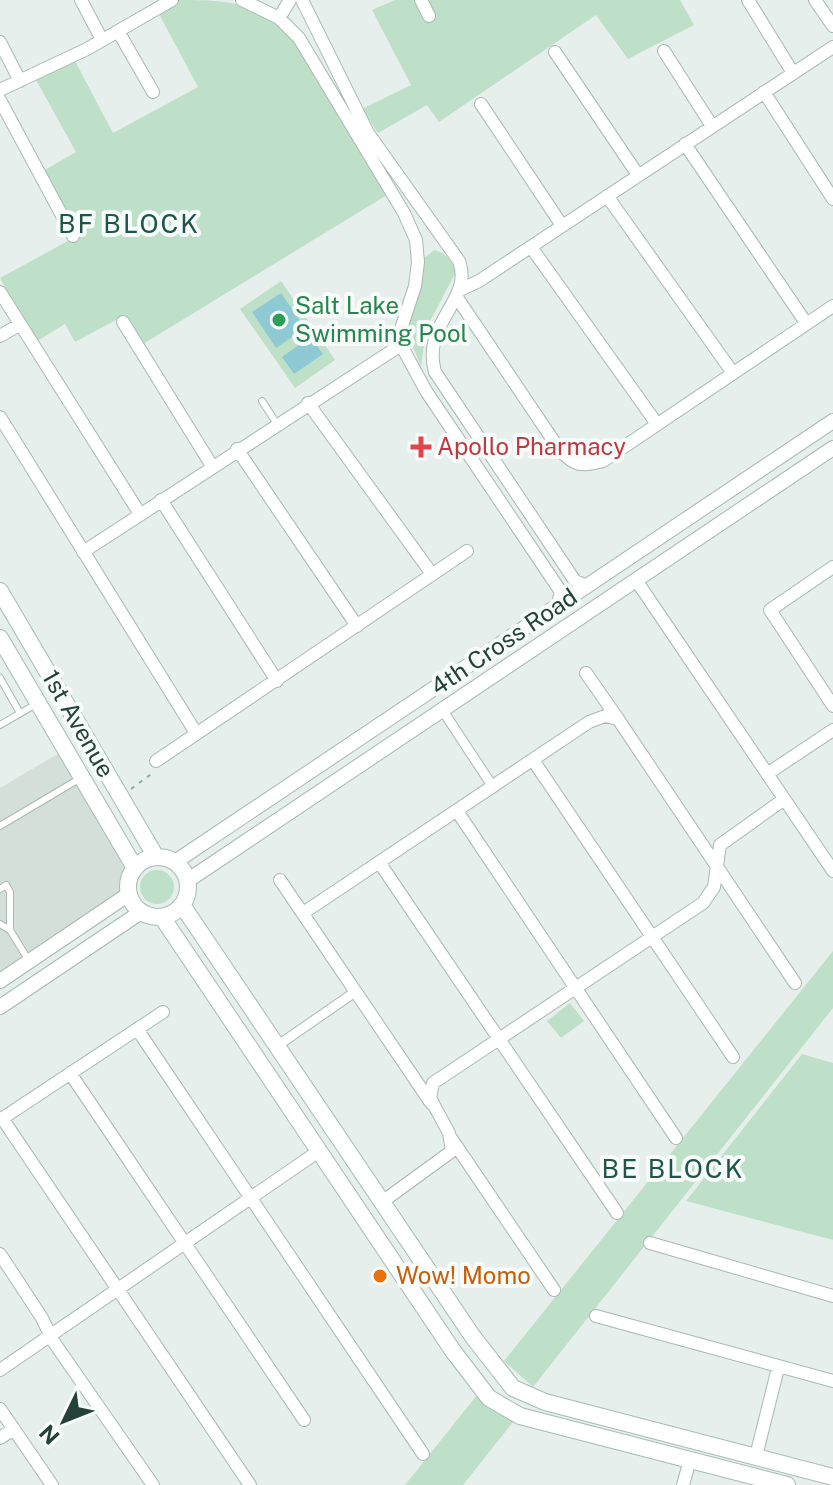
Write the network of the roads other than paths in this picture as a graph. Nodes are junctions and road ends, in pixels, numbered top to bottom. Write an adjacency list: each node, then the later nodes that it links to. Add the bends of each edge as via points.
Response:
1 (81, 0): 13 (street)
2 (172, 0): 12 (street)
3 (242, 0): 10 (street)
4 (290, 0): 10 (street)
5 (302, 0): 31 (street, via 368,133)
6 (421, 0): 9 (street)
7 (748, 0): 18 (street)
8 (815, 0): 11 (street)
9 (429, 16)
10 (279, 18): 33 (street, via 299,38)
11 (833, 26)
12 (118, 31): 13 (street); 21 (street)
13 (102, 40): 19 (street)
14 (0, 42): 19 (street)
15 (833, 47): 18 (street)
16 (664, 51): 25 (street)
17 (555, 52): 27 (street)
18 (793, 73): 22 (street)
19 (20, 81): 20 (street)
20 (0, 90)
21 (153, 92)
22 (764, 92): 25 (street); 29 (street)
23 (0, 100): 32 (street)
24 (481, 104): 30 (street)
25 (712, 126): 26 (street)
26 (685, 144): 27 (street); 39 (street)
27 (638, 175): 28 (street)
28 (607, 196): 30 (street); 44 (street)
29 (833, 199)
30 (561, 224): 34 (street)
31 (434, 231): 33 (street); 36 (street, via 464,273)
32 (73, 236)
33 (416, 240): 42 (street, via 415,286)
34 (531, 247): 36 (street); 51 (street)
35 (0, 292): 40 (street)
36 (458, 293): 43 (street, via 439,321 431,357); 51 (street, via 570,461 585,466 603,461)
37 (833, 306): 39 (street)
38 (123, 322): 54 (street)
39 (806, 323): 44 (street)
40 (19, 325): 41 (street); 58 (street)
41 (0, 336)
42 (401, 345): 45 (street); 47 (street)
43 (435, 372): 45 (street); 55 (street)
44 (733, 373): 51 (street)
45 (417, 377): 56 (street)
46 (262, 401): 50 (lane)
47 (308, 403): 50 (street); 62 (street)
48 (0, 417): 60 (street)
49 (833, 421): 64 (street, 4th Cross Road)
50 (277, 424): 53 (street)
51 (657, 424)
52 (833, 448): 63 (street, 4th Cross Road)
53 (237, 449): 54 (street); 67 (street)
54 (212, 466): 57 (street)
55 (500, 472): 56 (street); 64 (street, via 575,581)
56 (486, 481): 66 (street, via 561,592)
57 (161, 500): 58 (street); 74 (street)
58 (140, 514): 60 (street)
59 (467, 551): 62 (street)
60 (83, 552): 82 (street)
61 (833, 567): 76 (street, via 770,610)
62 (432, 574): 67 (street)
63 (636, 580): 70 (street, 4th Cross Road); 85 (street)
64 (587, 586): 66 (street, 4th Cross Road)
65 (0, 591): 94 (main road, 1st Avenue)
66 (557, 607): 68 (street, 4th Cross Road)
67 (357, 626): 74 (street)
68 (522, 631): 70 (street, via 539,633); 71 (street, via 515,650); 88 (street, 4th Cross Road)
69 (0, 638): 75 (main road)
70 (540, 645): 71 (street, 4th Cross Road)
71 (527, 654): 77 (street, 4th Cross Road)
72 (586, 673): 79 (street)
73 (0, 678): 78 (lane)
74 (277, 681): 82 (street)
75 (38, 703): 78 (lane); 86 (main road)
76 (833, 706)
77 (443, 711): 87 (street); 90 (street, 4th Cross Road)
78 (20, 713): 80 (lane)
79 (618, 719): 83 (street, via 597,718); 98 (street)
80 (0, 725)
81 (833, 730): 85 (street)
82 (196, 733): 84 (street)
83 (533, 760): 87 (street); 110 (street)
84 (156, 761)
85 (767, 774): 89 (street)
86 (82, 777): 93 (lane); 97 (main road)
87 (493, 787): 91 (street)
88 (283, 790): 90 (street, via 301,792); 92 (street, via 274,807); 95 (street, 4th Cross Road)
89 (783, 800): 98 (street, via 720,845); 99 (street)
90 (301, 805): 92 (street, 4th Cross Road)
91 (457, 811): 96 (street); 114 (street)
92 (288, 814): 101 (street, 4th Cross Road)
93 (0, 826)
94 (156, 857): 95 (main road); 97 (main road)
95 (175, 862): 101 (main road)
96 (379, 862): 106 (street); 119 (street)
97 (135, 868): 103 (main road)
98 (716, 868): 110 (street, via 714,887 703,903); 113 (street)
99 (833, 871)
100 (280, 880): 106 (street)
101 (187, 881): 104 (main road)
102 (0, 889): 109 (lane, via 6,885 10,892)
103 (129, 894): 105 (main road); 111 (street)
104 (182, 905): 107 (main road); 120 (main road)
105 (141, 912): 107 (main road); 116 (street)
106 (303, 913): 115 (street)
107 (162, 917): 124 (main road)
108 (0, 924): 109 (lane)
109 (10, 930): 111 (lane)
110 (651, 938): 114 (street); 121 (street)
111 (29, 961): 112 (street)
112 (0, 981)
113 (795, 983)
114 (575, 990): 119 (street); 128 (street)
115 (355, 992): 120 (street); 125 (street)
116 (0, 1007)
117 (163, 1012): 118 (street)
118 (137, 1029): 122 (street); 130 (street)
119 (499, 1042): 125 (street, via 433,1083 430,1098); 132 (street)
120 (277, 1046): 123 (main road)
121 (733, 1057)
122 (70, 1073): 126 (street); 134 (street)
123 (306, 1088): 124 (main road); 131 (main road)
124 (286, 1102): 129 (main road)
125 (436, 1110): 127 (street)
126 (1, 1119): 138 (street)
127 (451, 1138): 131 (street, via 452,1151 445,1160); 139 (street)
128 (676, 1138)
129 (319, 1151): 130 (street); 137 (main road)
130 (251, 1199): 134 (street); 152 (street)
131 (382, 1202): 135 (main road)
132 (617, 1213)
133 (650, 1243): 140 (street)
134 (185, 1244): 138 (street); 149 (street)
135 (415, 1251): 137 (main road); 145 (main road)
136 (0, 1254): 142 (street)
137 (395, 1264): 147 (main road)
138 (119, 1289): 142 (street); 159 (street)
139 (554, 1290)
140 (833, 1296)
141 (596, 1316): 143 (street)
142 (50, 1336): 144 (street); 158 (street)
143 (778, 1368): 146 (street); 153 (street)
144 (0, 1370)
145 (505, 1381): 147 (main road); 153 (main road, via 523,1396)
146 (833, 1381)
147 (489, 1398): 154 (main road, via 520,1416)
148 (0, 1409): 150 (street)
149 (304, 1420)
150 (14, 1429): 151 (street); 157 (street)
151 (0, 1438)
152 (423, 1454)
153 (756, 1456): 156 (main road)
154 (690, 1460): 160 (street); 161 (main road)
155 (833, 1477): 156 (main road)
156 (808, 1478)
157 (52, 1485)
158 (153, 1485)
159 (250, 1485)
160 (683, 1485)
161 (787, 1485)

